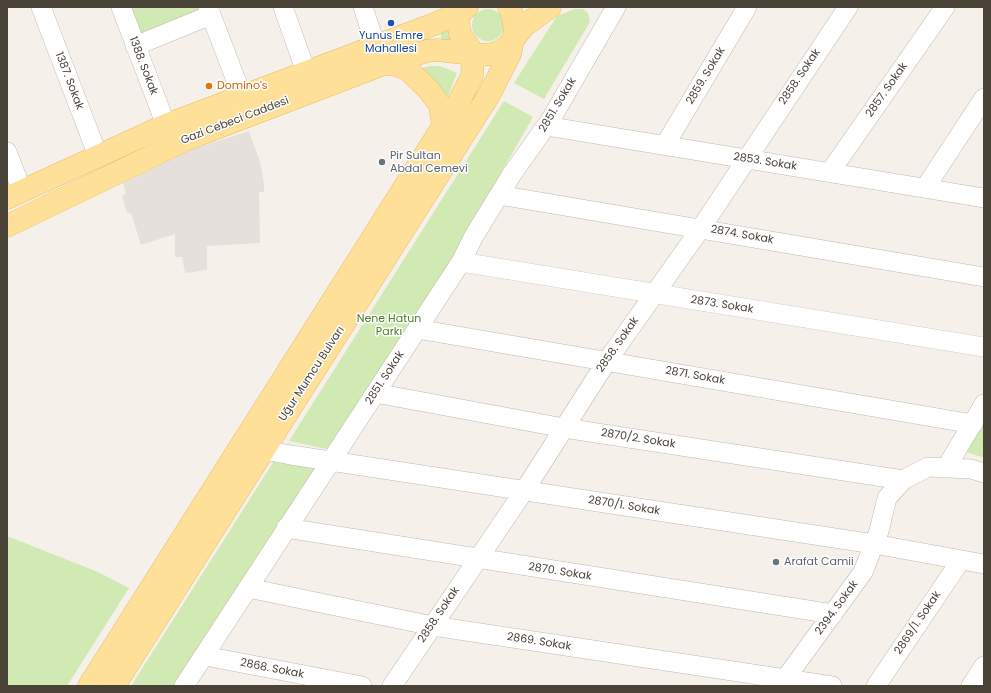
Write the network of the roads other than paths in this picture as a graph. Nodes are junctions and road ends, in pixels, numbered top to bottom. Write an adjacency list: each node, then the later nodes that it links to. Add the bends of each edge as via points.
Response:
1 (121, 7): 16 (street, 1388. Sokak)
2 (283, 7): 19 (street)
3 (363, 7): 18 (street)
4 (508, 7): 15 (main road, via 515,24)
5 (550, 7): 15 (main road, Gazi Cebeci Caddesi, via 524,26)
6 (599, 7): 14 (street)
7 (616, 7): 14 (street, 2851. Sokak)
8 (747, 7): 25 (street, 2859. Sokak)
9 (848, 7): 28 (street, 2858. Sokak)
10 (945, 7): 29 (street, 2857. Sokak)
11 (46, 9): 27 (street, 1387. Sokak)
12 (462, 9): 17 (main road, via 458,21 460,34); 18 (main road, Gazi Cebeci Caddesi)
13 (210, 11): 16 (street); 20 (street)
14 (604, 26): 23 (street, 2851. Sokak)
15 (513, 39): 17 (main road, Gazi Cebeci Caddesi, via 504,49 492,54); 46 (main road, Uğur Mumcu Bulvarı, via 506,65 488,95)
16 (135, 46): 22 (street, 1388. Sokak)
17 (473, 53): 18 (main road, Gazi Cebeci Caddesi, via 444,50); 24 (main road, Uğur Mumcu Bulvarı, via 472,76)
18 (380, 55): 19 (main road, Gazi Cebeci Caddesi); 24 (main road, via 408,70 427,88 440,105); 34 (main road, Gazi Cebeci Caddesi, via 185,140)
19 (306, 72): 20 (main road, Gazi Cebeci Caddesi)
20 (242, 96): 22 (main road, Gazi Cebeci Caddesi)
21 (984, 98): 30 (street)
22 (166, 125): 27 (main road, Gazi Cebeci Caddesi)
23 (546, 126): 25 (street, 2853. Sokak); 32 (street, 2851. Sokak)
24 (443, 127): 63 (main road, Uğur Mumcu Bulvarı)
25 (665, 145): 28 (street, 2853. Sokak)
26 (7, 152): 31 (street)
27 (98, 156): 31 (main road, Gazi Cebeci Caddesi)
28 (745, 159): 29 (street, 2853. Sokak); 35 (street, 2858. Sokak)
29 (830, 172): 30 (street, 2853. Sokak)
30 (925, 188): 33 (street, 2853. Sokak)
31 (14, 194)
32 (499, 195): 35 (street, 2874. Sokak); 36 (street, 2851. Sokak)
33 (984, 198)
34 (7, 226)
35 (701, 228): 37 (street, 2874. Sokak); 38 (street, 2858. Sokak)
36 (461, 262): 38 (street, 2873. Sokak); 39 (street, 2851. Sokak)
37 (984, 277)
38 (654, 294): 40 (street, 2873. Sokak); 41 (street, 2858. Sokak)
39 (417, 329): 41 (street, 2871. Sokak); 42 (street, 2851. Sokak)
40 (984, 347)
41 (607, 361): 44 (street, 2871. Sokak); 45 (street, 2858. Sokak)
42 (375, 393): 45 (street, 2870/2. Sokak); 47 (street, 2851. Sokak)
43 (984, 404): 44 (street)
44 (973, 424): 48 (street)
45 (564, 428): 50 (street, 2870/2. Sokak); 51 (street, 2858. Sokak)
46 (264, 450): 47 (street, 2870/1. Sokak); 64 (main road, Uğur Mumcu Bulvarı)
47 (330, 461): 51 (street, 2870/1. Sokak); 52 (street, 2851. Sokak)
48 (946, 468): 49 (street, 2394. Sokak, via 971,469); 50 (street, 2394. Sokak, via 928,467)
49 (984, 473)
50 (903, 480): 53 (street, 2394. Sokak, via 887,498)
51 (524, 491): 53 (street, 2870/1. Sokak); 54 (street, 2858. Sokak)
52 (286, 528): 54 (street, 2870. Sokak); 57 (street, 2851. Sokak)
53 (874, 544): 55 (street, 2870/1. Sokak); 58 (street, 2394. Sokak, via 863,572)
54 (477, 559): 58 (street, 2870. Sokak); 59 (street, 2858. Sokak)
55 (961, 560): 56 (street, 2870/1. Sokak); 69 (street, 2869/1. Sokak)
56 (984, 564)
57 (248, 588): 59 (street, 2869. Sokak); 60 (street, 2851. Sokak)
58 (833, 614): 62 (street, 2394. Sokak)
59 (433, 626): 62 (street, 2869. Sokak); 67 (street, 2858. Sokak)
60 (205, 656): 65 (street, 2851. Sokak); 66 (street, 2868. Sokak)
61 (984, 666): 70 (street)
62 (782, 682): 68 (street, 2869. Sokak)
63 (89, 686)
64 (114, 686)
65 (184, 686)
66 (362, 686)
67 (392, 686)
68 (832, 686)
69 (876, 686)
70 (971, 686)

